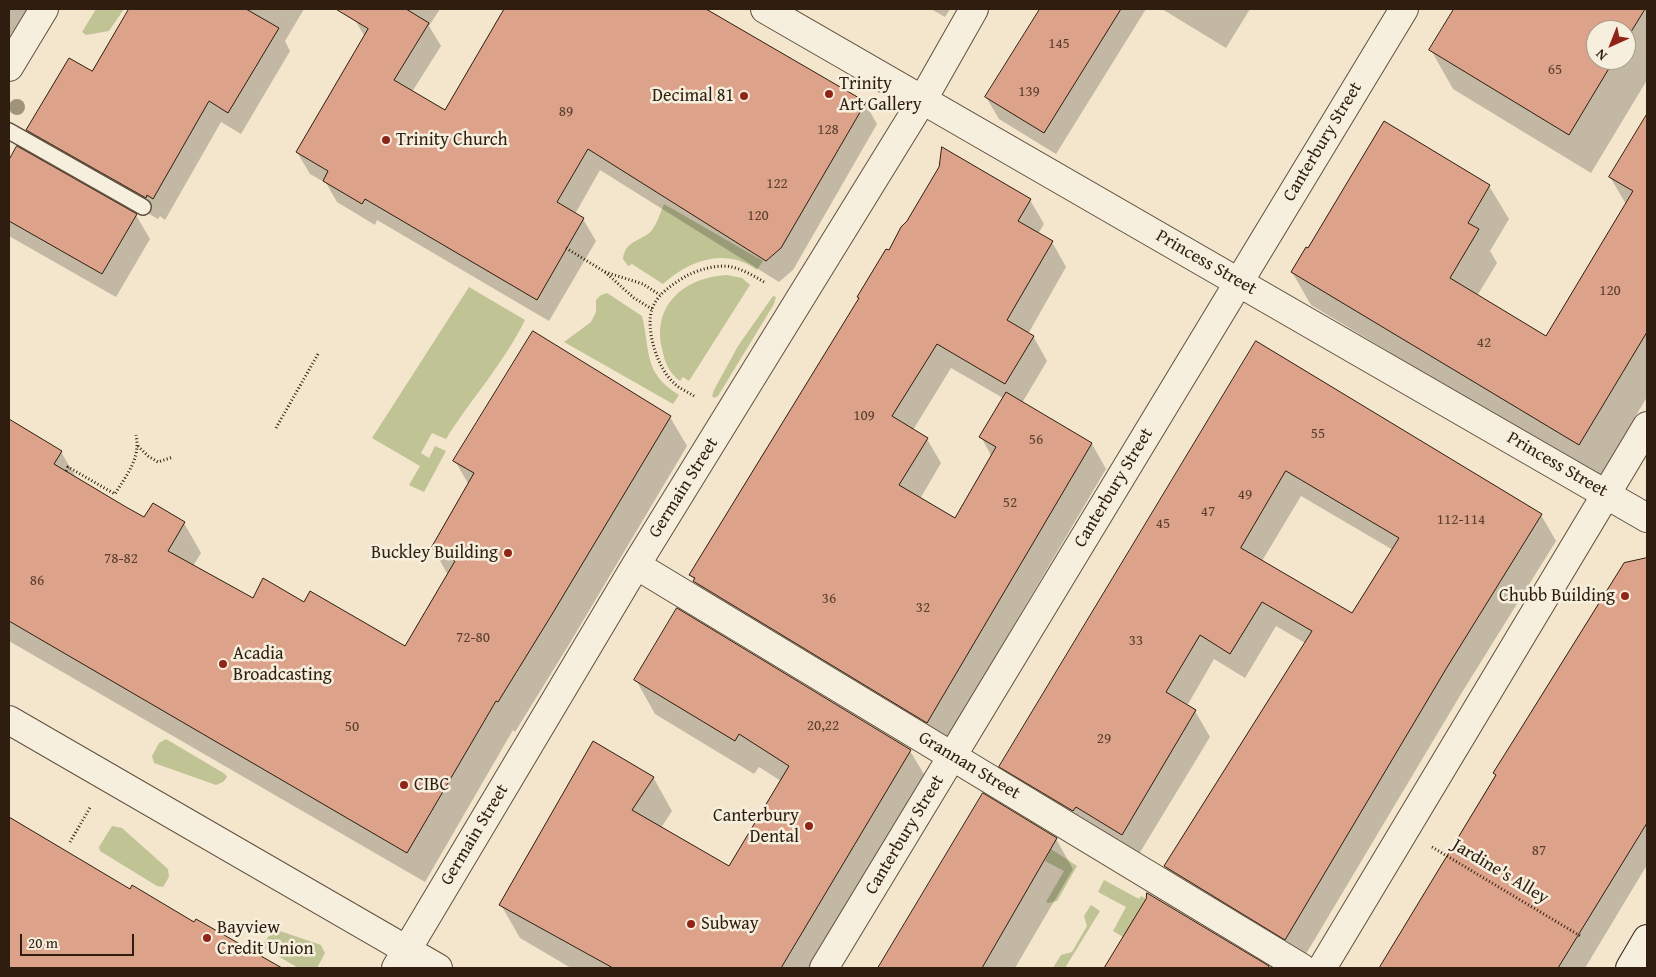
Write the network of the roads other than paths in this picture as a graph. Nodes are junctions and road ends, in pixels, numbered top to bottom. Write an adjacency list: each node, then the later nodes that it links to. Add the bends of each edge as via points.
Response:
1 (44, 9): 5 (street)
2 (765, 9): 6 (street, Princess Street)
3 (974, 9): 6 (street, Germain Street)
4 (1404, 9): 9 (street, Canterbury Street)
5 (9, 67)
6 (923, 99): 9 (street, Princess Street); 13 (street, Germain Street)
7 (9, 131): 8 (lane)
8 (143, 207)
9 (1238, 282): 11 (street, Princess Street); 15 (street, Canterbury Street)
10 (1647, 426): 11 (street)
11 (1606, 494): 12 (street, Princess Street); 21 (street)
12 (1647, 518)
13 (636, 565): 15 (street, Grannan Street); 17 (street, Germain Street)
14 (9, 720): 17 (street)
15 (952, 756): 19 (street, Canterbury Street); 20 (street, Grannan Street)
16 (1647, 939): 22 (street)
17 (401, 959): 18 (street)
18 (438, 968)
19 (824, 968)
20 (1302, 968)
21 (1322, 968)
22 (1630, 968)

